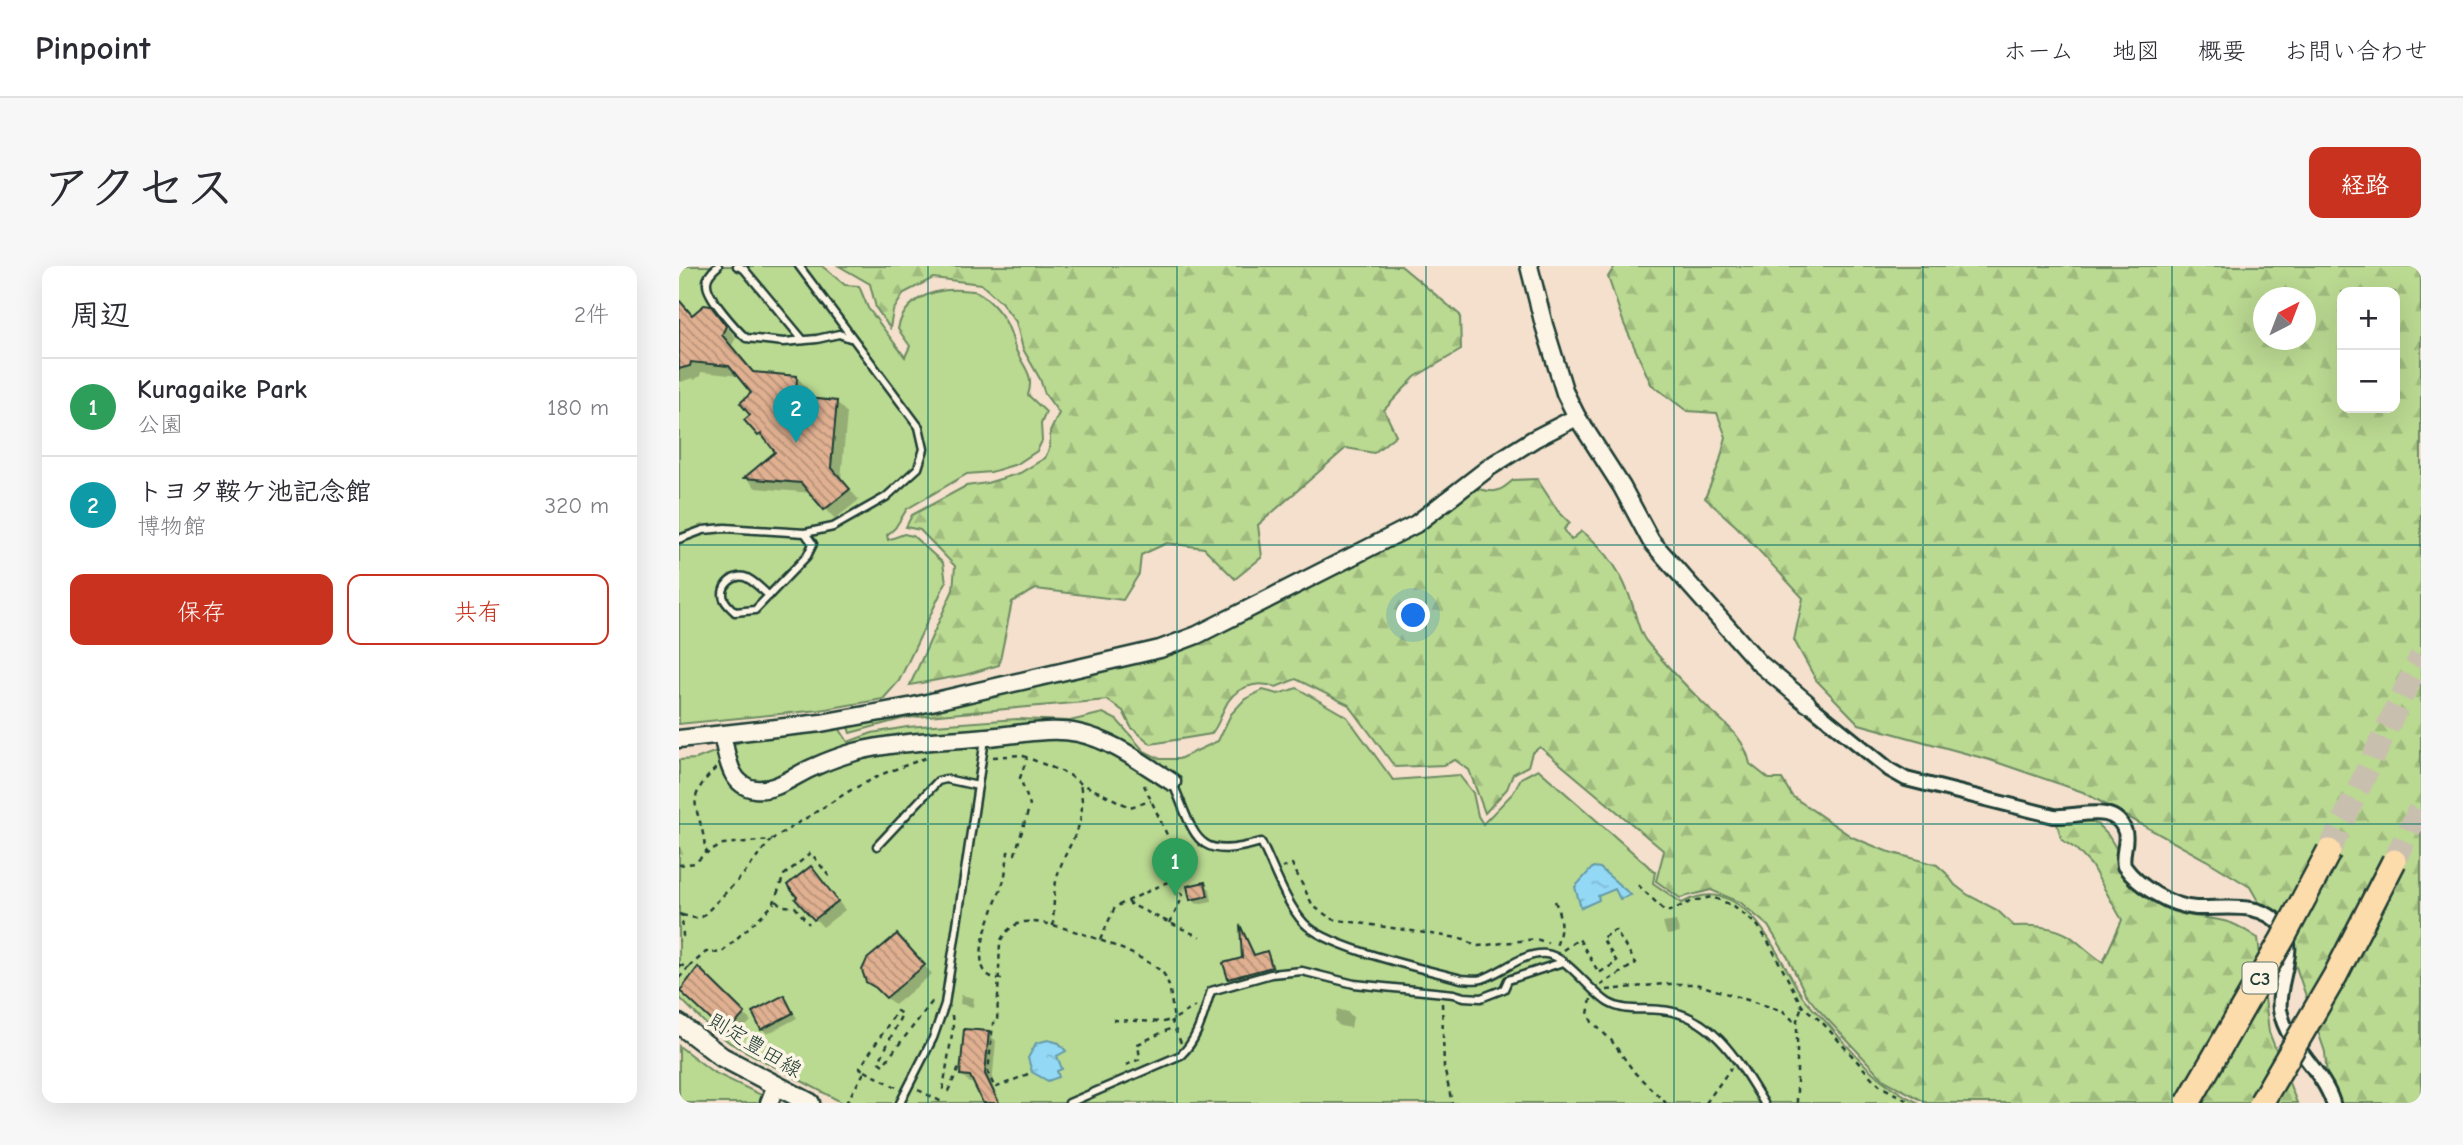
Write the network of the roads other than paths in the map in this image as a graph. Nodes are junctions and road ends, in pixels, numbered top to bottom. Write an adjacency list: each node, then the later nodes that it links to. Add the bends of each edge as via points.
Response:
1 (718, 266): 5 (lane, via 708,277 710,295 746,338)
2 (737, 266): 5 (lane)
3 (799, 266): 6 (lane)
4 (1529, 266): 7 (street, via 1565,393)
5 (803, 340): 6 (lane, via 839,334)
6 (859, 346): 8 (lane, via 919,426 922,458 918,468 886,496 833,527)
7 (1577, 417): 11 (street, via 1651,541 1759,663); 12 (street, via 1491,466 1416,524 1172,645 914,706)
8 (805, 533): 9 (lane, via 725,528); 10 (lane, via 813,544 811,550)
9 (679, 539)
10 (769, 596): 10 (lane, via 755,610 735,612 723,592 731,579 740,576)
11 (1807, 703): 30 (street, via 1906,779 2055,816 2110,814 2125,831 2124,866 2147,888 2195,908 2249,909 2270,916 2282,926 2289,948 2279,991 2283,1020)
12 (723, 734): 13 (street, via 729,767 745,786 756,790 856,752); 14 (street)
13 (986, 738): 15 (street, via 1077,733 1104,741); 16 (lane)
14 (679, 739)
15 (1172, 782): 20 (lane, via 1198,839 1208,847 1261,842 1303,922 1318,935 1461,979 1480,980 1536,954 1552,955)
16 (978, 786): 17 (lane, via 938,781); 25 (lane, via 944,1007)
17 (877, 846)
18 (2329, 851): 28 (highway, C3, bridge)
19 (2394, 861): 29 (highway, bridge, via 2335,976)
20 (1563, 962): 26 (lane, via 1508,980 1504,989 1481,998 1354,984 1303,971 1271,974 1211,991 1198,1031 1181,1055); 27 (lane, via 1612,1005 1662,1010 1700,1024 1737,1059)
21 (679, 1024): 22 (main road, 則定豊田線, via 722,1056)
22 (776, 1085): 23 (street); 24 (main road, 則定豊田線)
23 (768, 1103)
24 (810, 1103)
25 (900, 1103)
26 (1069, 1103)
27 (1764, 1103)
28 (2188, 1103)
29 (2261, 1103)
30 (2333, 1103)

